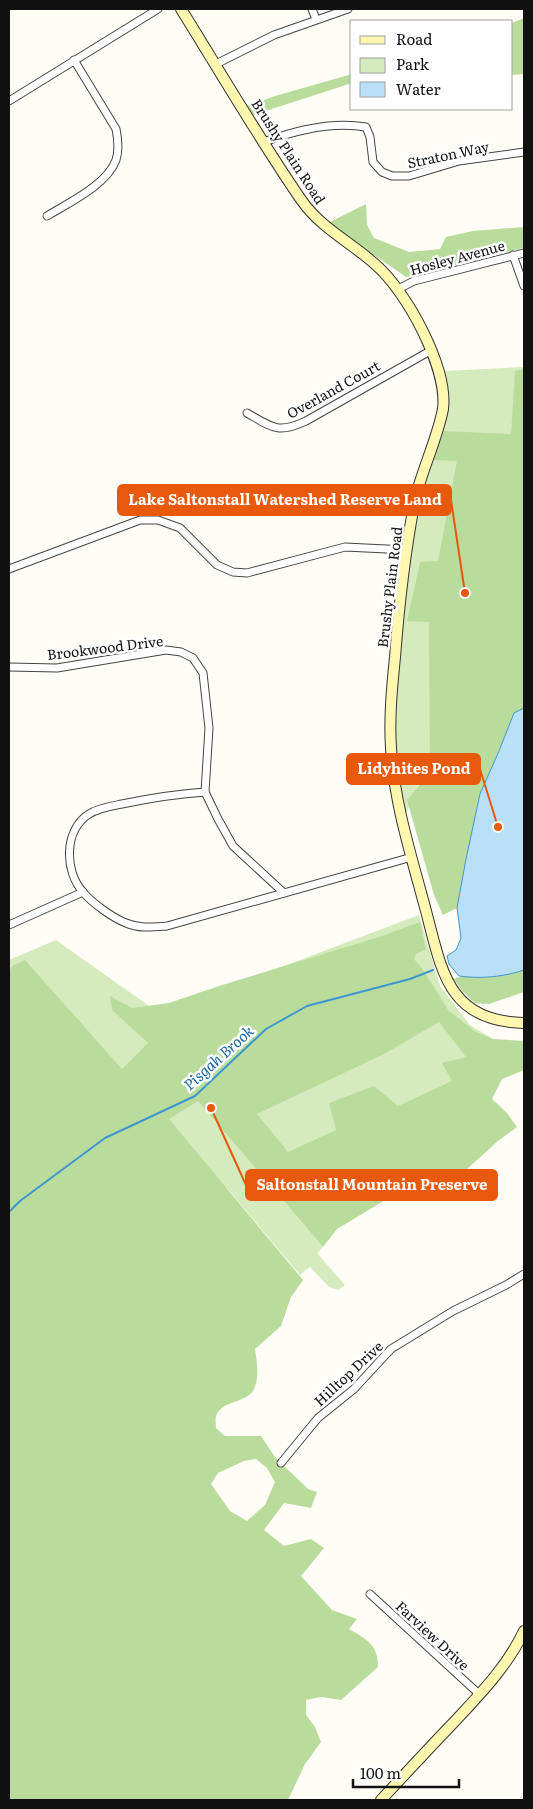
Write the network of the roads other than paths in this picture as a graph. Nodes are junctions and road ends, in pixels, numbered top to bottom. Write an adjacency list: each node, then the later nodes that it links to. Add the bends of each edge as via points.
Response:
1 (158, 9): 6 (street)
2 (181, 9): 7 (main road, Brushy Plain Road)
3 (312, 9): 5 (street)
4 (348, 9): 5 (street)
5 (316, 19): 7 (street, via 274,35)
6 (74, 60): 8 (street); 11 (street, via 116,130 116,160 99,182)
7 (216, 64): 9 (main road, Brushy Plain Road)
8 (9, 101)
9 (264, 142): 10 (street, Straton Way, via 308,128 366,127 373,162 382,172 392,176 410,176 459,161); 15 (main road, Brushy Plain Road, via 317,219 375,264)
10 (524, 152)
11 (47, 216)
12 (524, 253): 13 (street, Hosley Avenue)
13 (513, 255): 14 (street); 15 (street, Hosley Avenue, via 414,281)
14 (524, 286)
15 (398, 289): 16 (main road, Brushy Plain Road)
16 (430, 351): 17 (street, Overland Court, via 290,428 266,425); 18 (main road, Brushy Plain Road, via 441,379 444,403 418,487)
17 (247, 413)
18 (407, 550): 19 (street, via 345,547 247,573 233,572 217,565 180,528 158,520 140,520); 22 (main road, Brushy Plain Road, via 391,697 391,745 399,806)
19 (9, 569)
20 (9, 667): 21 (street, Brookwood Drive, via 57,668 166,650 193,658 203,672 209,728)
21 (204, 792): 23 (street, via 162,795 89,814 70,840 71,862); 24 (street, via 233,846)
22 (412, 857): 24 (street); 26 (main road, Brushy Plain Road, via 438,959 451,988 467,1006 489,1018)
23 (83, 892): 24 (street, via 108,913 143,928 168,926); 25 (street)
24 (284, 893)
25 (9, 925)
26 (524, 1024)
27 (524, 1274): 28 (street, Hilltop Drive, via 453,1311 391,1349 354,1388 318,1418)
28 (281, 1463)
29 (370, 1594): 31 (street, Farview Drive)
30 (524, 1631): 31 (main road, via 512,1654)
31 (479, 1694): 32 (main road)
32 (381, 1800)

